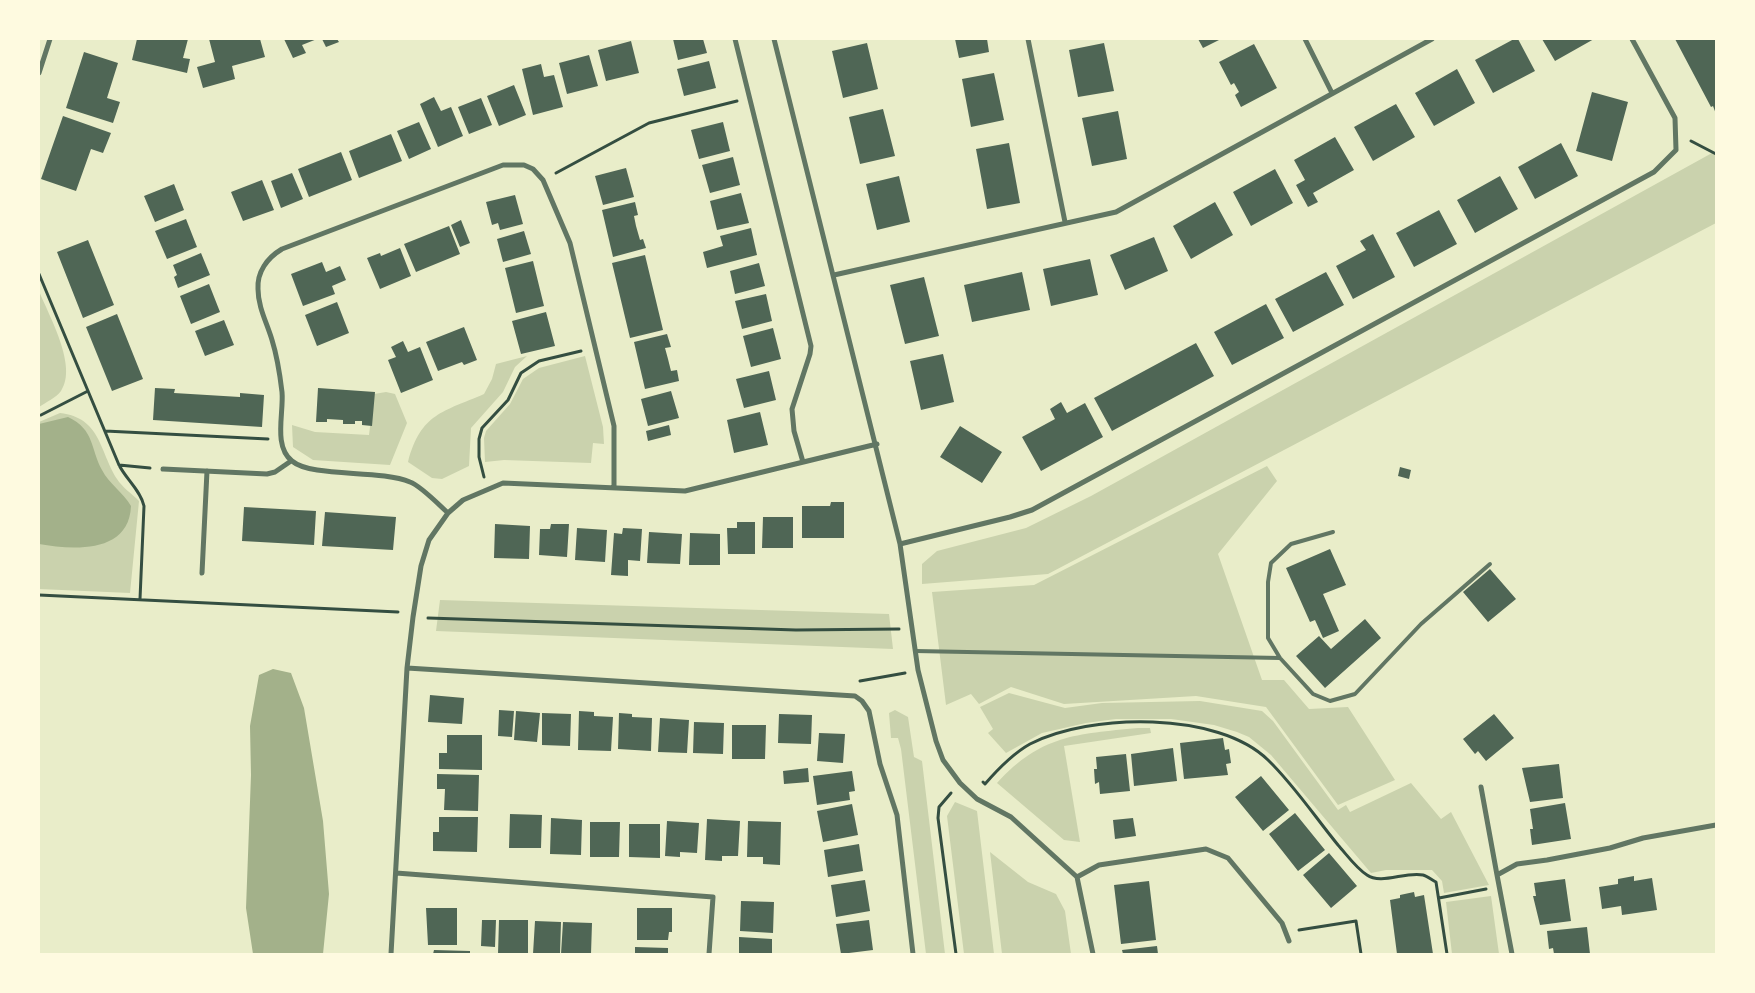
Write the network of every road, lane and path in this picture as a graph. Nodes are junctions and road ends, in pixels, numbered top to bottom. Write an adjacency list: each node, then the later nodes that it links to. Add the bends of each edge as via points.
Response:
1 (50, 39): 8 (street)
2 (735, 39): 10 (street)
3 (774, 39): 16 (street)
4 (1028, 39): 14 (street)
5 (1305, 39): 9 (street)
6 (1432, 39): 9 (street)
7 (1632, 39): 11 (street, via 1676,118)
8 (39, 72)
9 (1332, 93): 14 (street, via 1116,212)
10 (749, 98): 13 (path, via 649,123); 24 (street, via 811,346 792,409 794,431)
11 (1677, 134): 12 (path); 32 (street, via 1676,150 1654,172 1032,510)
12 (1716, 154)
13 (543, 180): 17 (street, via 570,243); 21 (street, via 524,165 502,165 282,249 266,262 258,288 273,342 282,394)
14 (1064, 222): 16 (street)
15 (39, 274): 18 (path)
16 (834, 275): 22 (street)
17 (596, 347): 28 (path, via 539,362 521,372 508,400 482,428 479,457); 29 (street, via 614,426)
18 (88, 391): 19 (path); 20 (path)
19 (41, 415)
20 (105, 431): 21 (path); 25 (path)
21 (281, 440): 23 (street)
22 (876, 444): 24 (street); 32 (street)
23 (291, 461): 27 (street, via 267,474); 30 (street, via 306,468 394,476 412,482)
24 (803, 462): 29 (street, via 685,490)
25 (119, 465): 26 (path); 36 (path, via 144,506)
26 (163, 469): 27 (street)
27 (207, 471): 34 (street)
28 (487, 488): 29 (street, via 519,482); 30 (street, via 463,500)
29 (614, 488)
30 (448, 513): 38 (street, via 429,540 421,566)
31 (1333, 532): 41 (lane, via 1291,544 1271,563 1268,638)
32 (900, 544): 39 (street)
33 (1490, 564): 41 (lane, via 1421,624 1355,694 1330,702 1313,694)
34 (202, 573)
35 (39, 595): 36 (path)
36 (140, 600): 37 (path)
37 (398, 612)
38 (413, 618): 39 (path, via 796,630); 42 (street)
39 (912, 629): 40 (street)
40 (916, 651): 41 (lane); 43 (street)
41 (1280, 658)
42 (407, 668): 44 (street); 48 (street)
43 (918, 670): 44 (path, via 850,682); 45 (street, via 938,747)
44 (849, 694): 57 (street, via 862,701 869,711 880,764 897,814)
45 (960, 784): 50 (street, via 977,799 1010,817); 52 (path, via 972,770 985,784 1015,754 1060,732 1100,725 1153,722 1224,732 1268,760 1368,876 1424,874 1436,882); 58 (path, via 939,807 938,818)
46 (1481, 787): 49 (street)
47 (1716, 825): 49 (street, via 1517,864)
48 (396, 873): 55 (street); 56 (street, via 713,897)
49 (1497, 876): 62 (street)
50 (1076, 877): 53 (street, via 1099,865 1206,849 1228,858 1282,923); 59 (street)
51 (1469, 892): 52 (path)
52 (1439, 898): 61 (path)
53 (1285, 932): 54 (street); 60 (path, via 1356,920)
54 (1288, 942)
55 (391, 954)
56 (709, 954)
57 (914, 954)
58 (956, 954)
59 (1094, 954)
60 (1361, 954)
61 (1447, 954)
62 (1512, 954)

